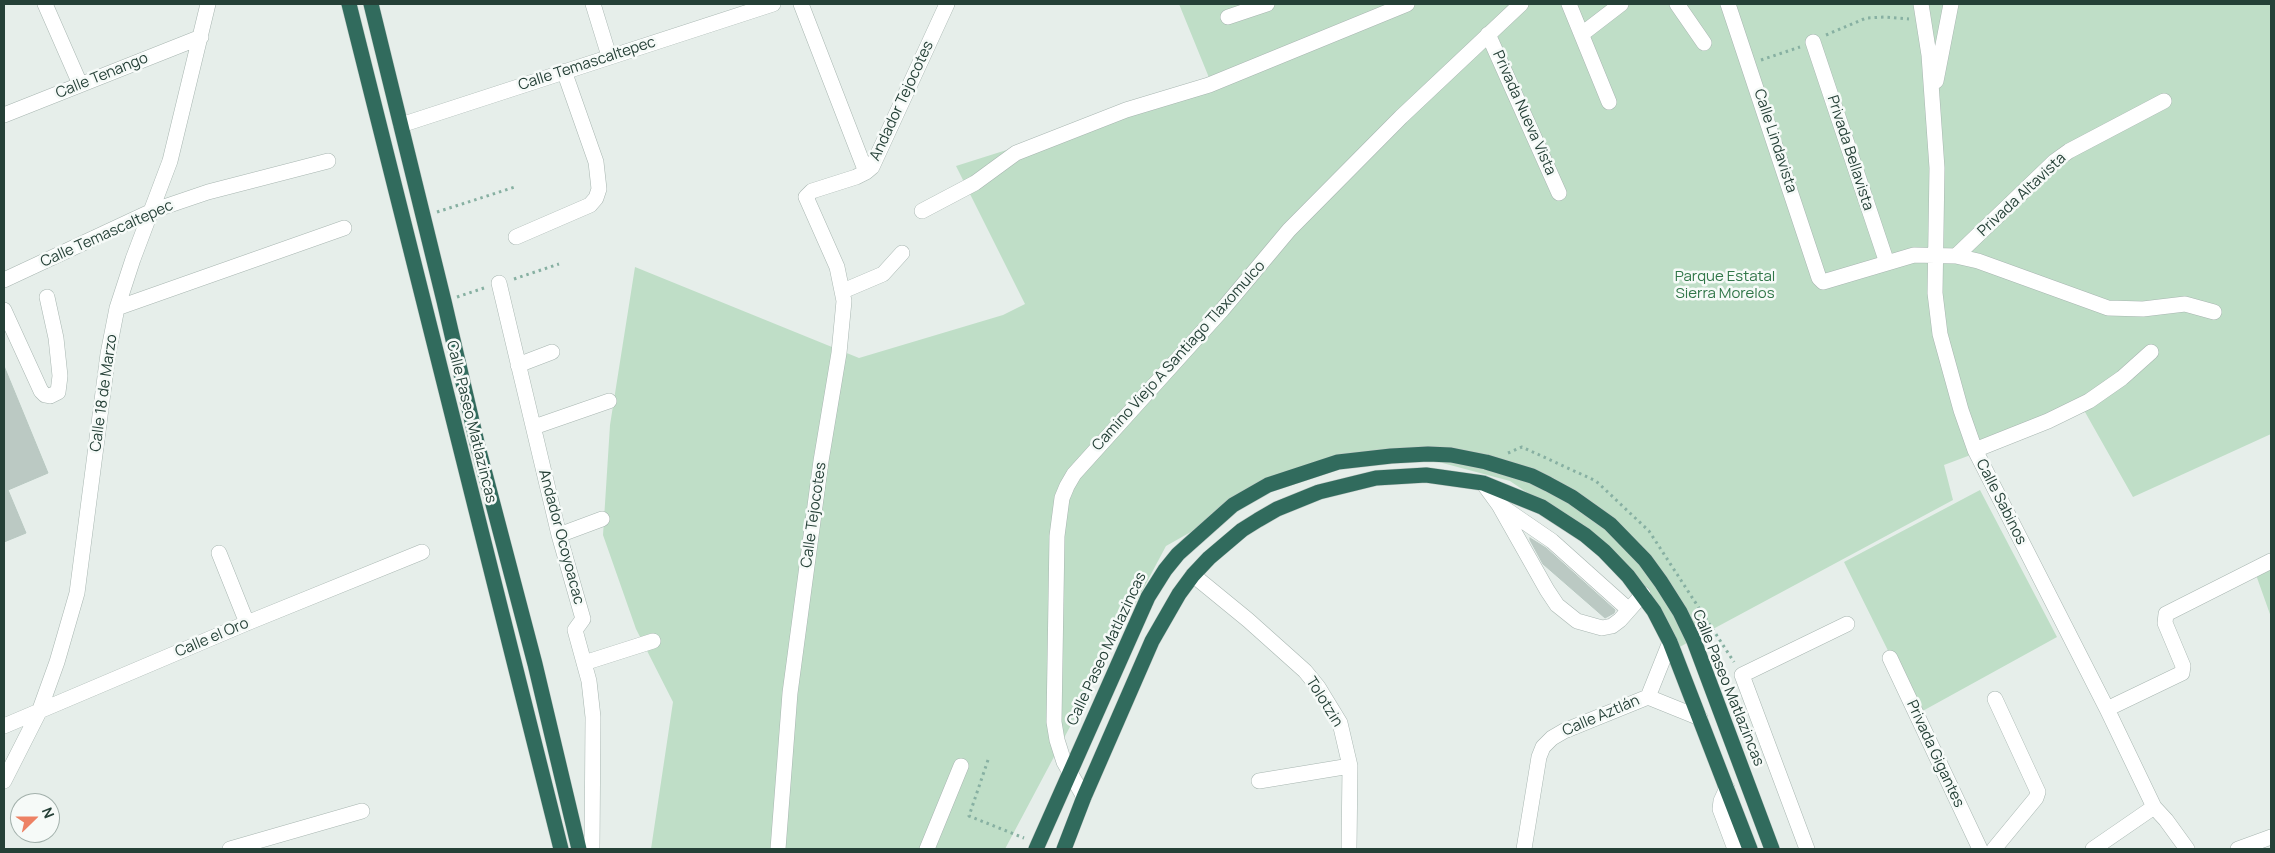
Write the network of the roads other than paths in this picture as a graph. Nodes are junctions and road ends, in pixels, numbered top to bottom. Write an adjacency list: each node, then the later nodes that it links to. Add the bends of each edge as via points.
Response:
1 (45, 4): 26 (street)
2 (208, 4): 21 (street, Calle 18 de Marzo)
3 (348, 4): 91 (highway, Calle Paseo Matlazincas)
4 (371, 4): 31 (highway, Calle Paseo Matlazincas)
5 (593, 4): 24 (street)
6 (773, 4): 24 (street, Calle Temascaltepec)
7 (801, 4): 33 (street)
8 (947, 4): 33 (street, Andador Tejocotes, via 876,160)
9 (1268, 4): 18 (street)
10 (1407, 4): 37 (street, via 1209,85 1126,110 1016,153 975,183)
11 (1521, 4): 19 (street, Camino Viejo A Santiago Tlaxomulco)
12 (1570, 4): 20 (street)
13 (1621, 4): 20 (street)
14 (1677, 4): 23 (street)
15 (1728, 4): 43 (street, Calle Lindavista, via 1821,281)
16 (1922, 4): 27 (street)
17 (1951, 4): 27 (street)
18 (1228, 17)
19 (1488, 34): 35 (street, Privada Nueva Vista); 81 (street, Camino Viejo A Santiago Tlaxomulco, via 1354,162 1289,230 1222,310 1074,474 1067,486 1062,498 1057,536 1054,722 1058,746)
20 (1582, 34): 29 (street)
21 (201, 37): 26 (street, Calle Tenango); 36 (street, Calle 18 de Marzo, via 170,160)
22 (1813, 42): 43 (street, Privada Bellavista)
23 (1704, 43)
24 (609, 56): 25 (street, Calle Temascaltepec)
25 (564, 71): 31 (street, Calle Temascaltepec); 39 (street, via 596,162 599,181 596,198 586,208)
26 (80, 84): 30 (street, Calle Tenango)
27 (1932, 99): 41 (street, Calle Sabinos, via 1938,197)
28 (2164, 101): 42 (street, Privada Altavista, via 2055,161)
29 (1609, 102)
30 (4, 115)
31 (401, 125): 92 (highway, Calle Paseo Matlazincas)
32 (328, 162): 36 (street, Calle Temascaltepec, via 208,192)
33 (866, 172): 34 (street, Andador Tejocotes)
34 (812, 191): 46 (street, Calle Tejocotes, via 807,194 807,199 837,267)
35 (1559, 193)
36 (152, 211): 44 (street, Calle Temascaltepec); 48 (street, Calle 18 de Marzo)
37 (922, 211)
38 (344, 228): 48 (street)
39 (516, 237)
40 (902, 253): 46 (street, via 883,274)
41 (1935, 254): 42 (street); 43 (street, via 1914,255); 56 (street, Calle Sabinos, via 1940,334)
42 (1956, 256): 50 (street, via 2108,308 2143,309 2185,304)
43 (1887, 263)
44 (4, 280)
45 (499, 284): 53 (street, Andador Ocoyoacac)
46 (843, 291): 94 (street, Calle Tejocotes, via 842,325 790,693)
47 (47, 297): 49 (street, via 59,359 60,387 53,395 45,395 41,391)
48 (117, 308): 76 (street, Calle 18 de Marzo, via 108,354 81,574 68,626)
49 (4, 310)
50 (2214, 312)
51 (552, 352): 53 (street)
52 (2151, 352): 56 (street, via 2089,401)
53 (518, 365): 55 (street, Andador Ocoyoacac)
54 (609, 401): 55 (street)
55 (534, 427): 60 (street, Andador Ocoyoacac)
56 (1975, 450): 75 (street, Calle Sabinos)
57 (1483, 483): 58 (street); 64 (highway, via 1445,476 1400,476 1360,481 1319,492 1277,509 1242,530); 65 (highway, via 1563,519 1604,551)
58 (1500, 505): 66 (street, via 1552,541); 66 (street, via 1536,573 1557,605 1567,614 1588,626 1602,628 1616,624)
59 (602, 519): 60 (street)
60 (559, 534): 72 (street, Andador Ocoyoacac, via 583,619 575,630)
61 (422, 552): 67 (street, Calle el Oro)
62 (220, 553): 67 (street)
63 (2271, 561): 75 (street, via 2166,614 2165,623 2183,666 2182,673)
64 (1193, 575): 80 (street, Tolotzin, via 1305,671 1340,723); 85 (highway, via 1165,615 1152,641)
65 (1643, 594): 66 (street); 70 (highway)
66 (1629, 610)
67 (247, 623): 76 (street, Calle el Oro)
68 (1847, 624): 102 (street, via 1742,676)
69 (653, 640): 72 (street)
70 (1670, 642): 73 (street, Calle Aztlán); 77 (highway)
71 (1890, 658): 103 (street, Privada Gigantes)
72 (584, 664): 93 (street, Andador Ocoyoacac, via 592,698 594,742)
73 (1648, 696): 77 (street, Calle Aztlán); 98 (street, Calle Aztlán, via 1564,731 1543,747)
74 (1995, 699): 104 (street, via 2038,792)
75 (2107, 709): 86 (street, Calle Sabinos)
76 (39, 712): 78 (street, Calle el Oro); 82 (street, Calle 18 de Marzo)
77 (1700, 718): 84 (highway)
78 (4, 726)
79 (961, 766): 95 (street)
80 (1350, 766): 83 (street); 97 (street, Tolotzin)
81 (1069, 774): 85 (street, Camino Viejo A Santiago Tlaxomulco); 89 (highway, Calle Paseo Matlazincas); 101 (highway, Calle Paseo Matlazincas, via 1156,582 1178,554 1215,520 1268,485 1315,468 1381,457 1451,455 1515,470 1548,484 1604,519 1645,560 1680,612 1694,641)
82 (4, 781)
83 (1259, 781)
84 (1727, 788): 99 (street, via 1720,809); 100 (highway)
85 (1084, 796): 96 (highway)
86 (2154, 807): 105 (street); 106 (street, Calle Sabinos)
87 (362, 811): 90 (street)
88 (2271, 837): 107 (street)
89 (1038, 847)
90 (230, 849)
91 (561, 849)
92 (579, 849)
93 (592, 849)
94 (778, 849)
95 (927, 849)
96 (1064, 849)
97 (1349, 849)
98 (1524, 849)
99 (1735, 849)
100 (1750, 849)
101 (1772, 849)
102 (1806, 849)
103 (1980, 849)
104 (1994, 849)
105 (2093, 849)
106 (2187, 849)
107 (2238, 849)

